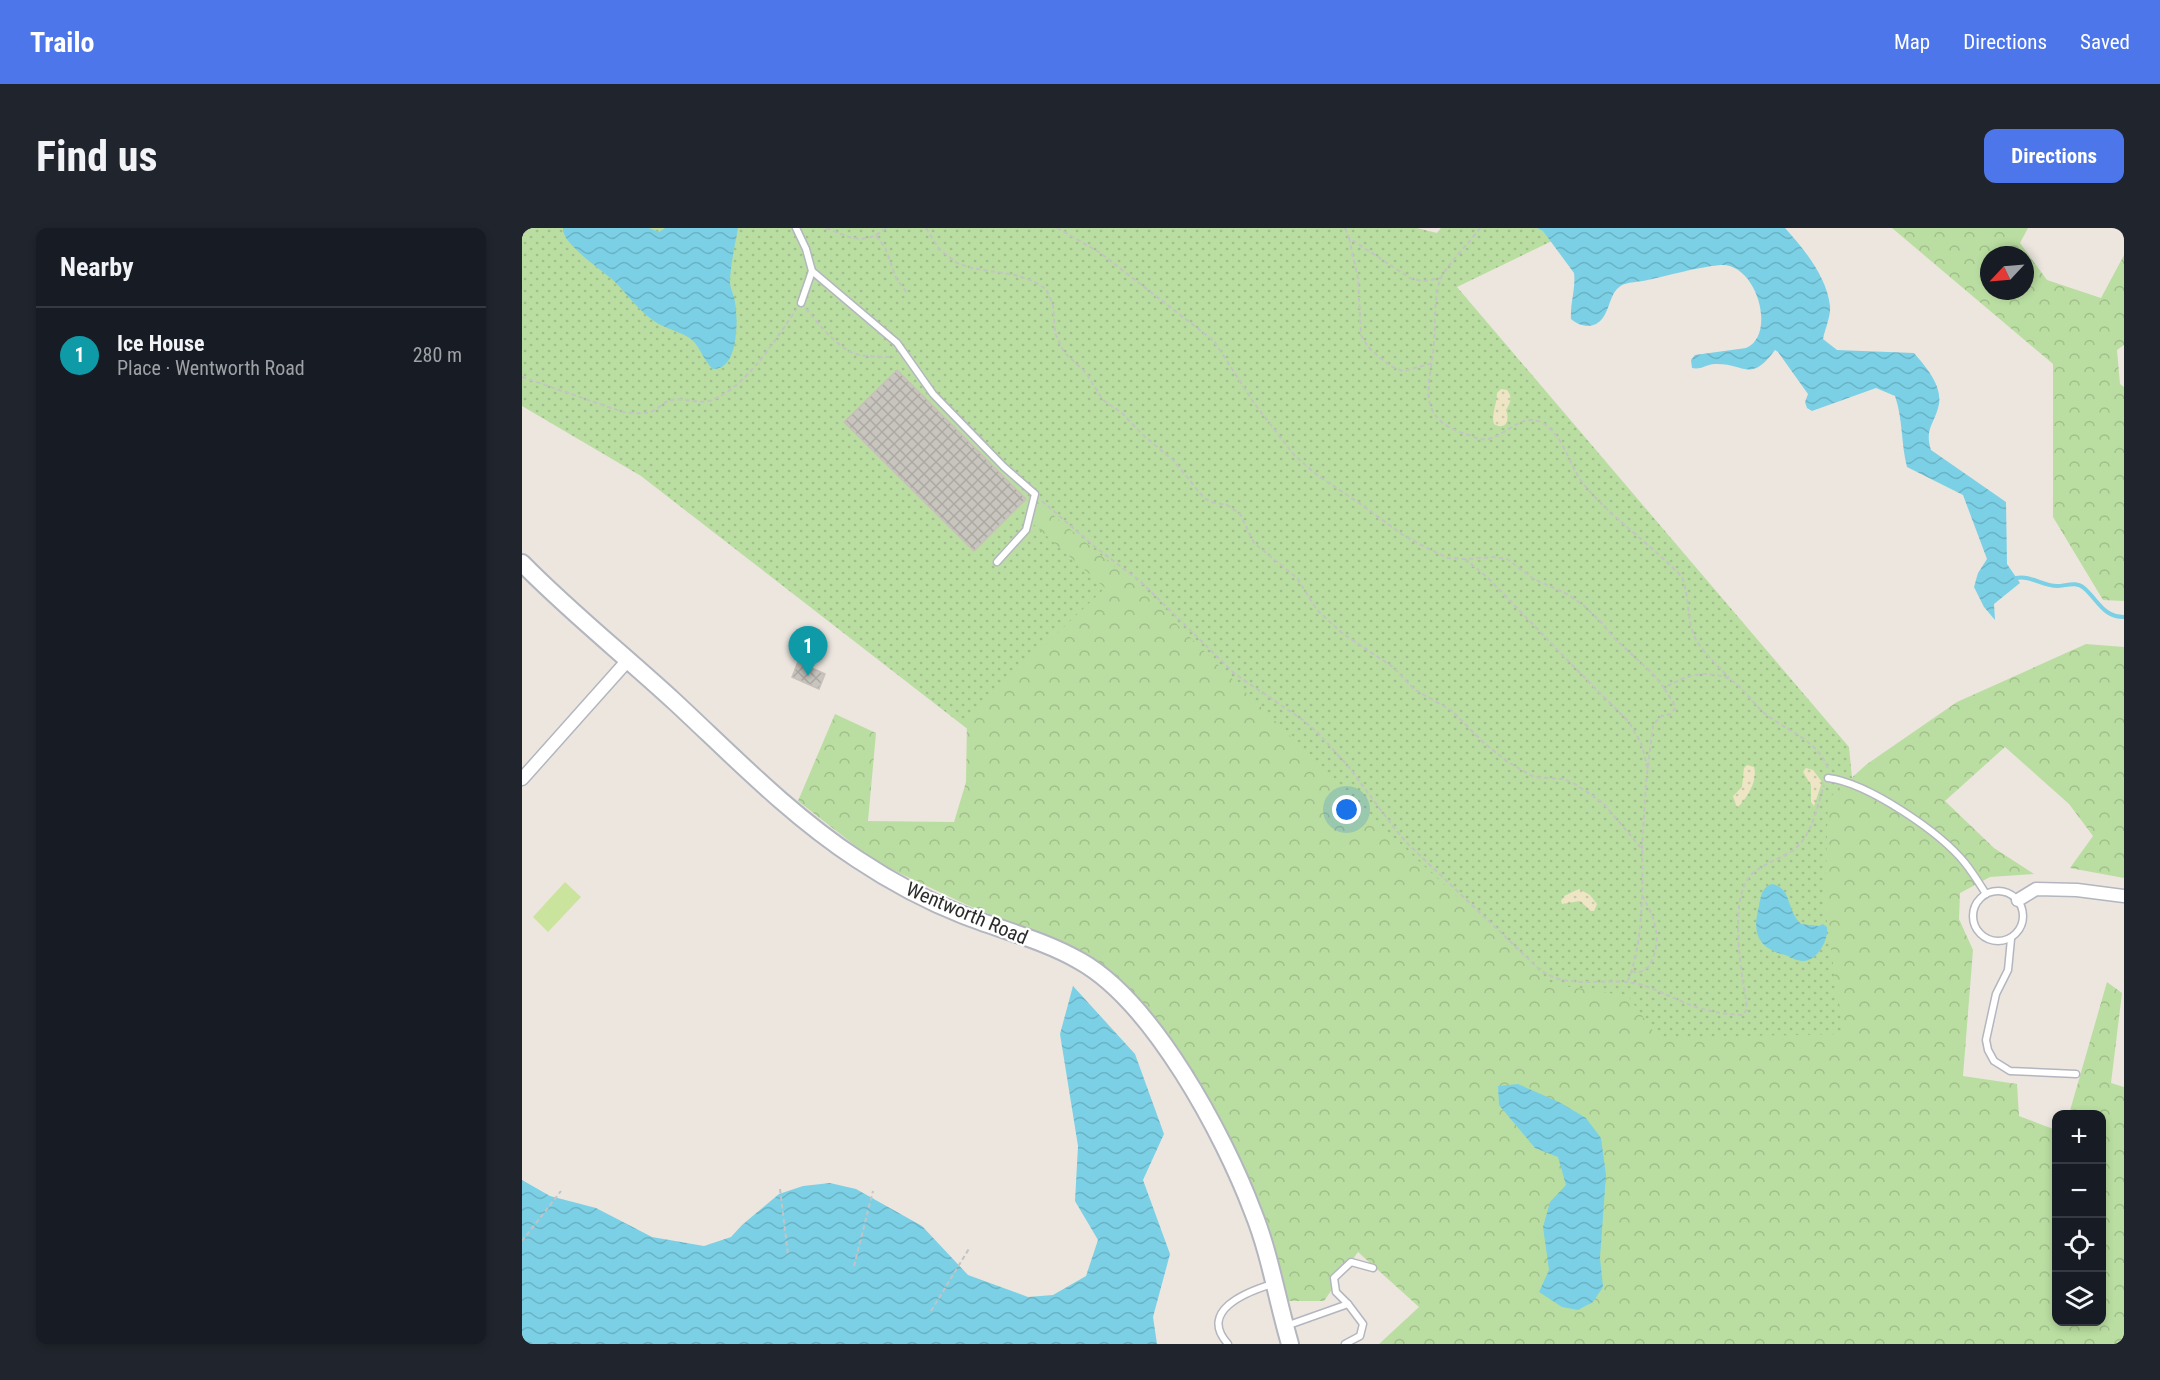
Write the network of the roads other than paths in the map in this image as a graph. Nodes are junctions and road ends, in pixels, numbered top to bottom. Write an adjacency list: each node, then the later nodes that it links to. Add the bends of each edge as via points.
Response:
1 (796, 228): 2 (lane)
2 (812, 271): 3 (lane); 4 (lane, via 897,343 933,394 1035,494 1026,530)
3 (801, 303)
4 (997, 562)
5 (522, 563): 6 (main road, Wentworth Road)
6 (629, 659): 8 (street); 15 (main road, Wentworth Road, via 804,819 853,856 934,903 1052,948 1106,978 1148,1023 1230,1156 1254,1212)
7 (1828, 778): 9 (lane, via 1864,789 1945,843)
8 (522, 779)
9 (1986, 894): 11 (lane, via 1998,890); 12 (lane, via 1974,909 1978,932 1992,941)
10 (2124, 896): 11 (street, via 2036,889)
11 (2018, 900): 12 (lane, via 2024,919)
12 (2011, 939): 13 (lane, via 2008,970 1996,994 1986,1040 1988,1050 1994,1061 2010,1071)
13 (2076, 1074)
14 (1373, 1268): 16 (lane, via 1351,1263 1334,1278 1336,1292)
15 (1274, 1283): 17 (main road, Wentworth Road); 18 (lane, via 1250,1290 1221,1312 1217,1321)
16 (1347, 1304): 17 (lane); 20 (lane, via 1363,1324 1360,1336)
17 (1285, 1326): 19 (main road, Wentworth Road)
18 (1228, 1344)
19 (1290, 1344)
20 (1345, 1344)

